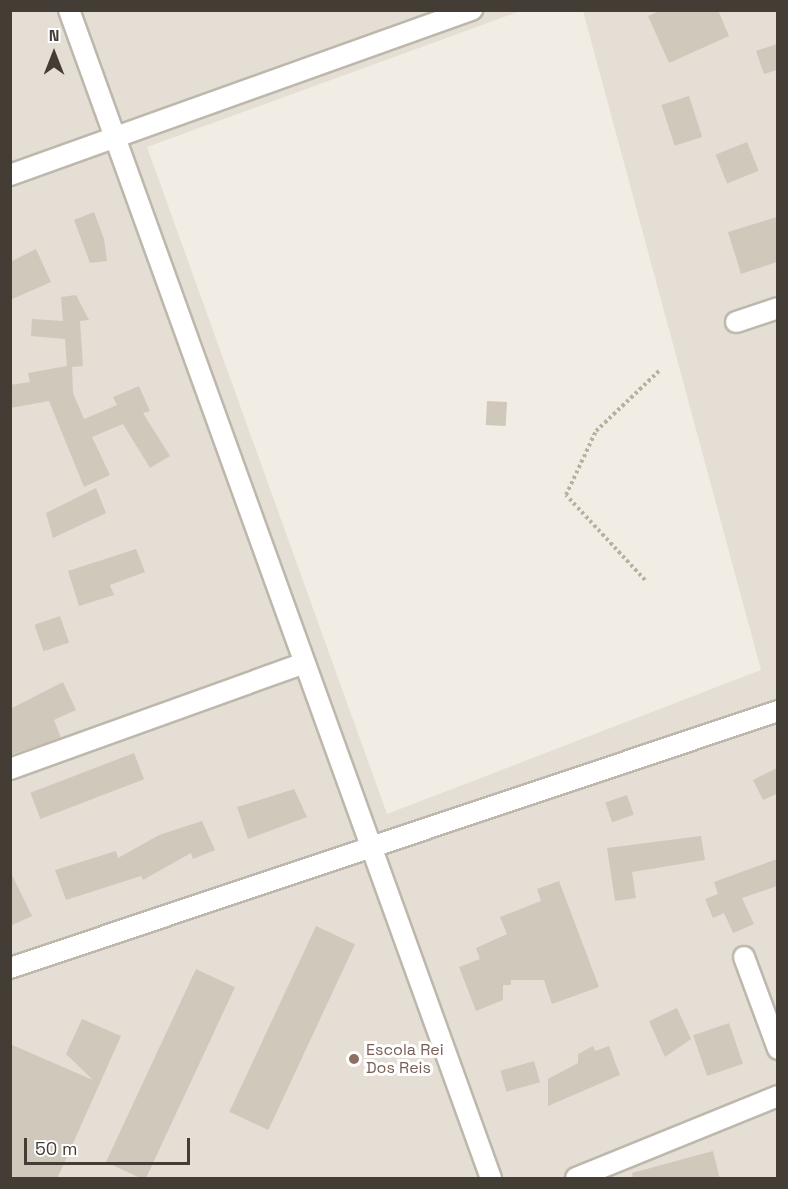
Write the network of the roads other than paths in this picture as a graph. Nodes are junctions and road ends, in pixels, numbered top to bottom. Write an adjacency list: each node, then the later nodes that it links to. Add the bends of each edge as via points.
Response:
1 (69, 10): 3 (street)
2 (472, 10): 3 (street)
3 (115, 138): 4 (street); 7 (street)
4 (10, 176)
5 (777, 308): 6 (street)
6 (736, 322)
7 (304, 663): 9 (street); 10 (street)
8 (777, 711): 10 (street)
9 (10, 769)
10 (370, 843): 12 (street); 15 (street)
11 (744, 957): 13 (street)
12 (10, 968)
13 (777, 1049)
14 (777, 1096): 16 (street)
15 (491, 1179)
16 (576, 1179)

